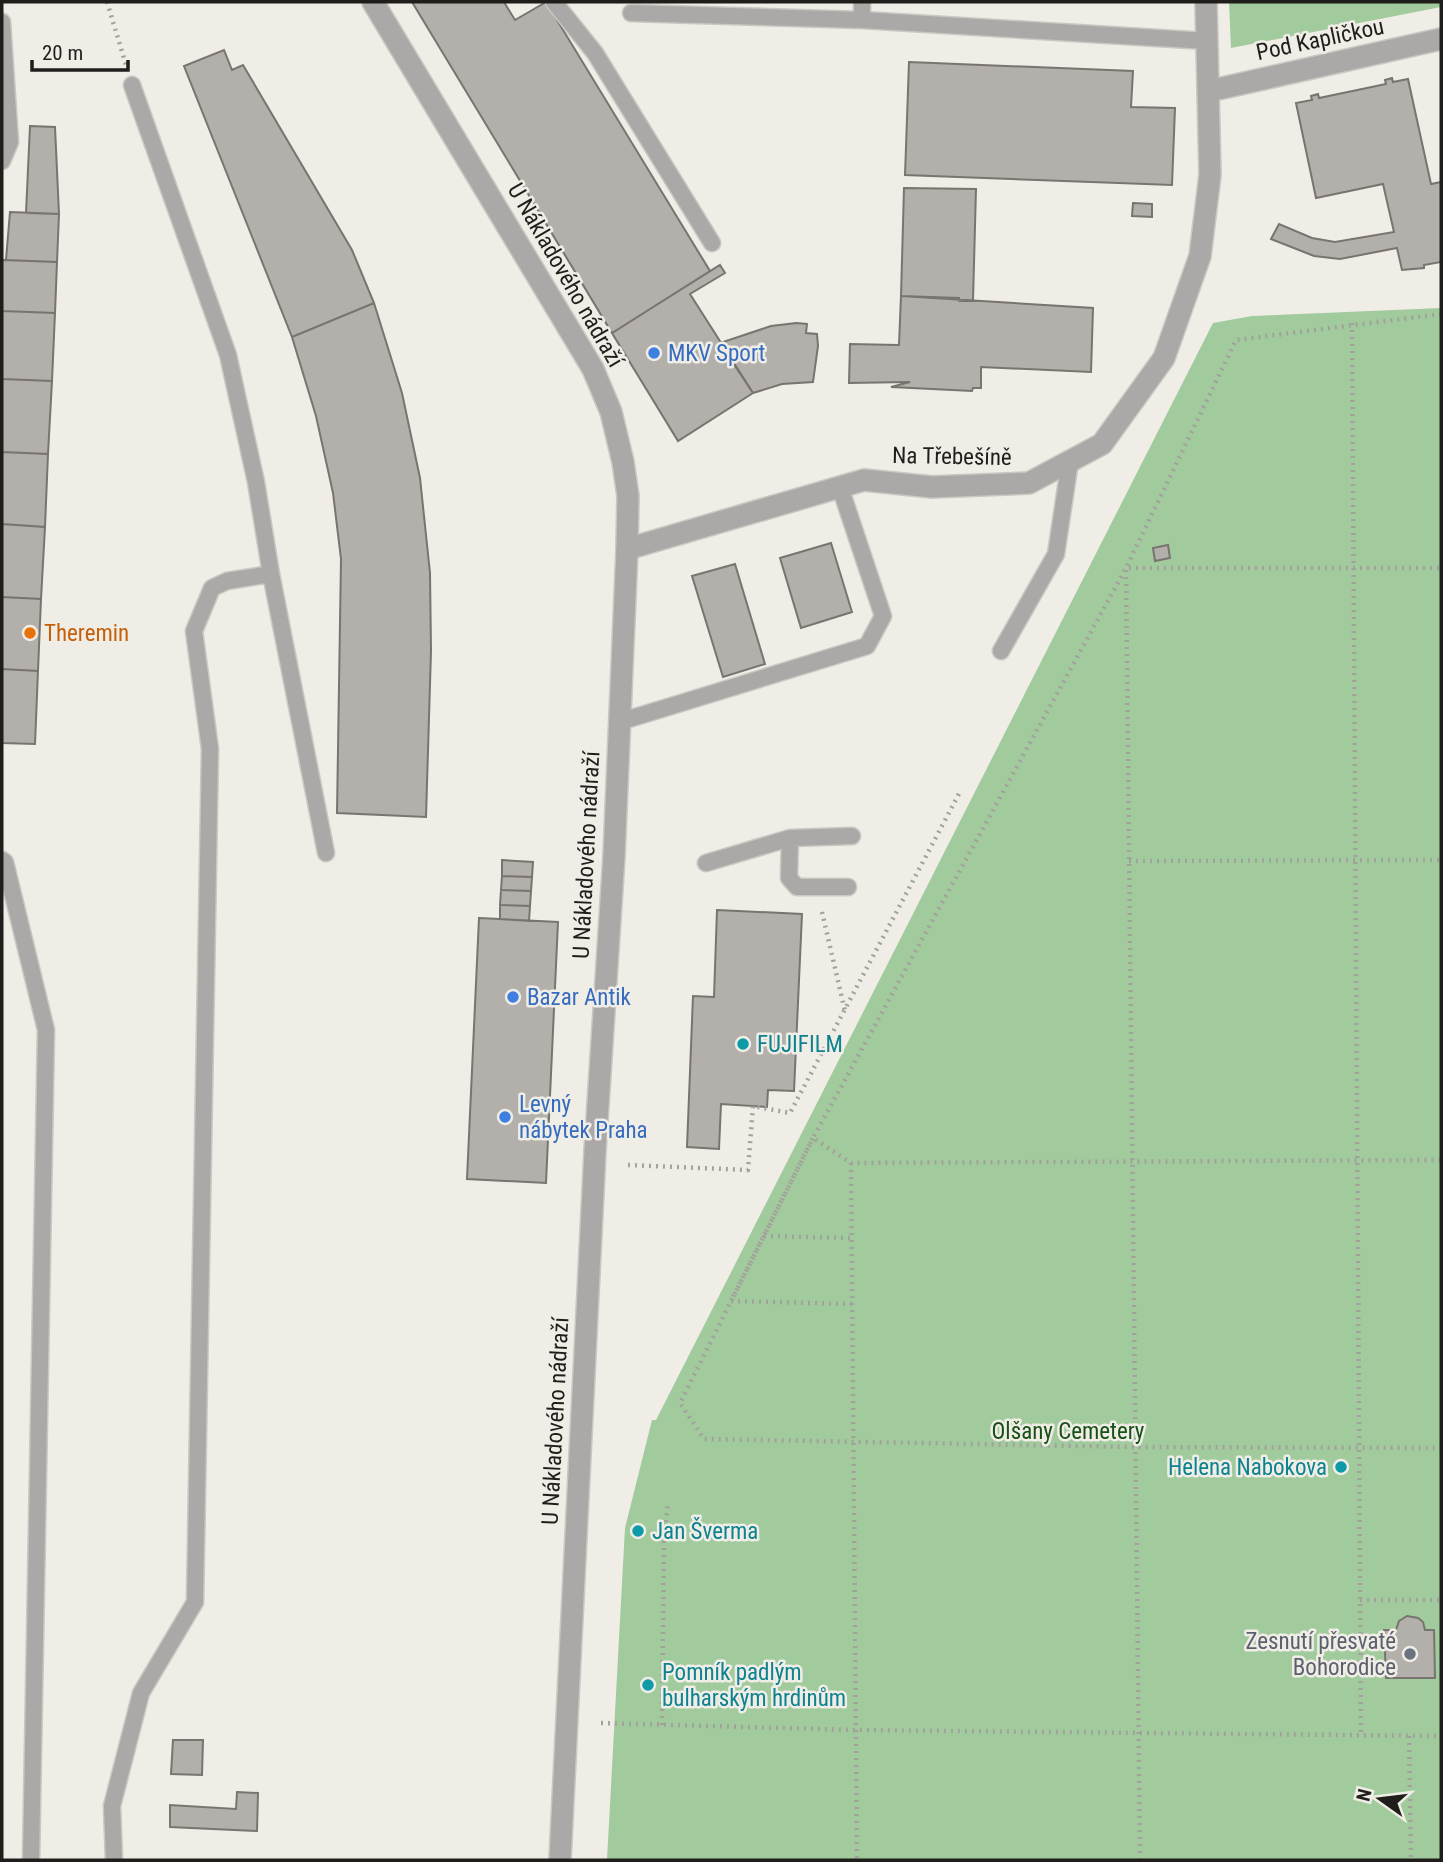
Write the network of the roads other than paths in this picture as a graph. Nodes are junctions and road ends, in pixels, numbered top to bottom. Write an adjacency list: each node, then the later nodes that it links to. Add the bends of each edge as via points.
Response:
1 (373, 2): 16 (street, U Nákladového nádraží, via 593,369 624,462)
2 (554, 2): 13 (lane, via 595,53)
3 (862, 2): 6 (lane)
4 (1206, 2): 9 (street, Na Třebešíně)
5 (631, 13): 6 (lane)
6 (862, 20): 9 (lane)
7 (2, 22): 12 (lane, via 10,142)
8 (1441, 39): 11 (street, Pod Kapličkou)
9 (1207, 41): 11 (street, Na Třebešíně)
10 (132, 85): 17 (lane, via 228,355)
11 (1209, 91): 14 (street, Na Třebešíně, via 1210,175 1200,256 1164,358 1102,444)
12 (2, 161)
13 (712, 243)
14 (1070, 461): 15 (street, Na Třebešíně, via 1029,483 932,487 864,480); 18 (lane, via 1056,554)
15 (841, 487): 16 (street, Na Třebešíně); 19 (lane, via 883,616 867,646)
16 (627, 549): 19 (street, U Nákladového nádraží)
17 (271, 575): 22 (lane); 27 (lane, via 227,581 212,588 194,631 209,749 195,1602 141,1693 112,1806)
18 (1001, 651)
19 (619, 722): 28 (street, U Nákladového nádraží)
20 (852, 836): 21 (lane)
21 (790, 838): 24 (lane); 25 (lane, via 791,883 797,887)
22 (326, 853)
23 (2, 860): 26 (lane, via 46,1030)
24 (706, 863)
25 (848, 887)
26 (31, 1860)
27 (114, 1860)
28 (560, 1860)

